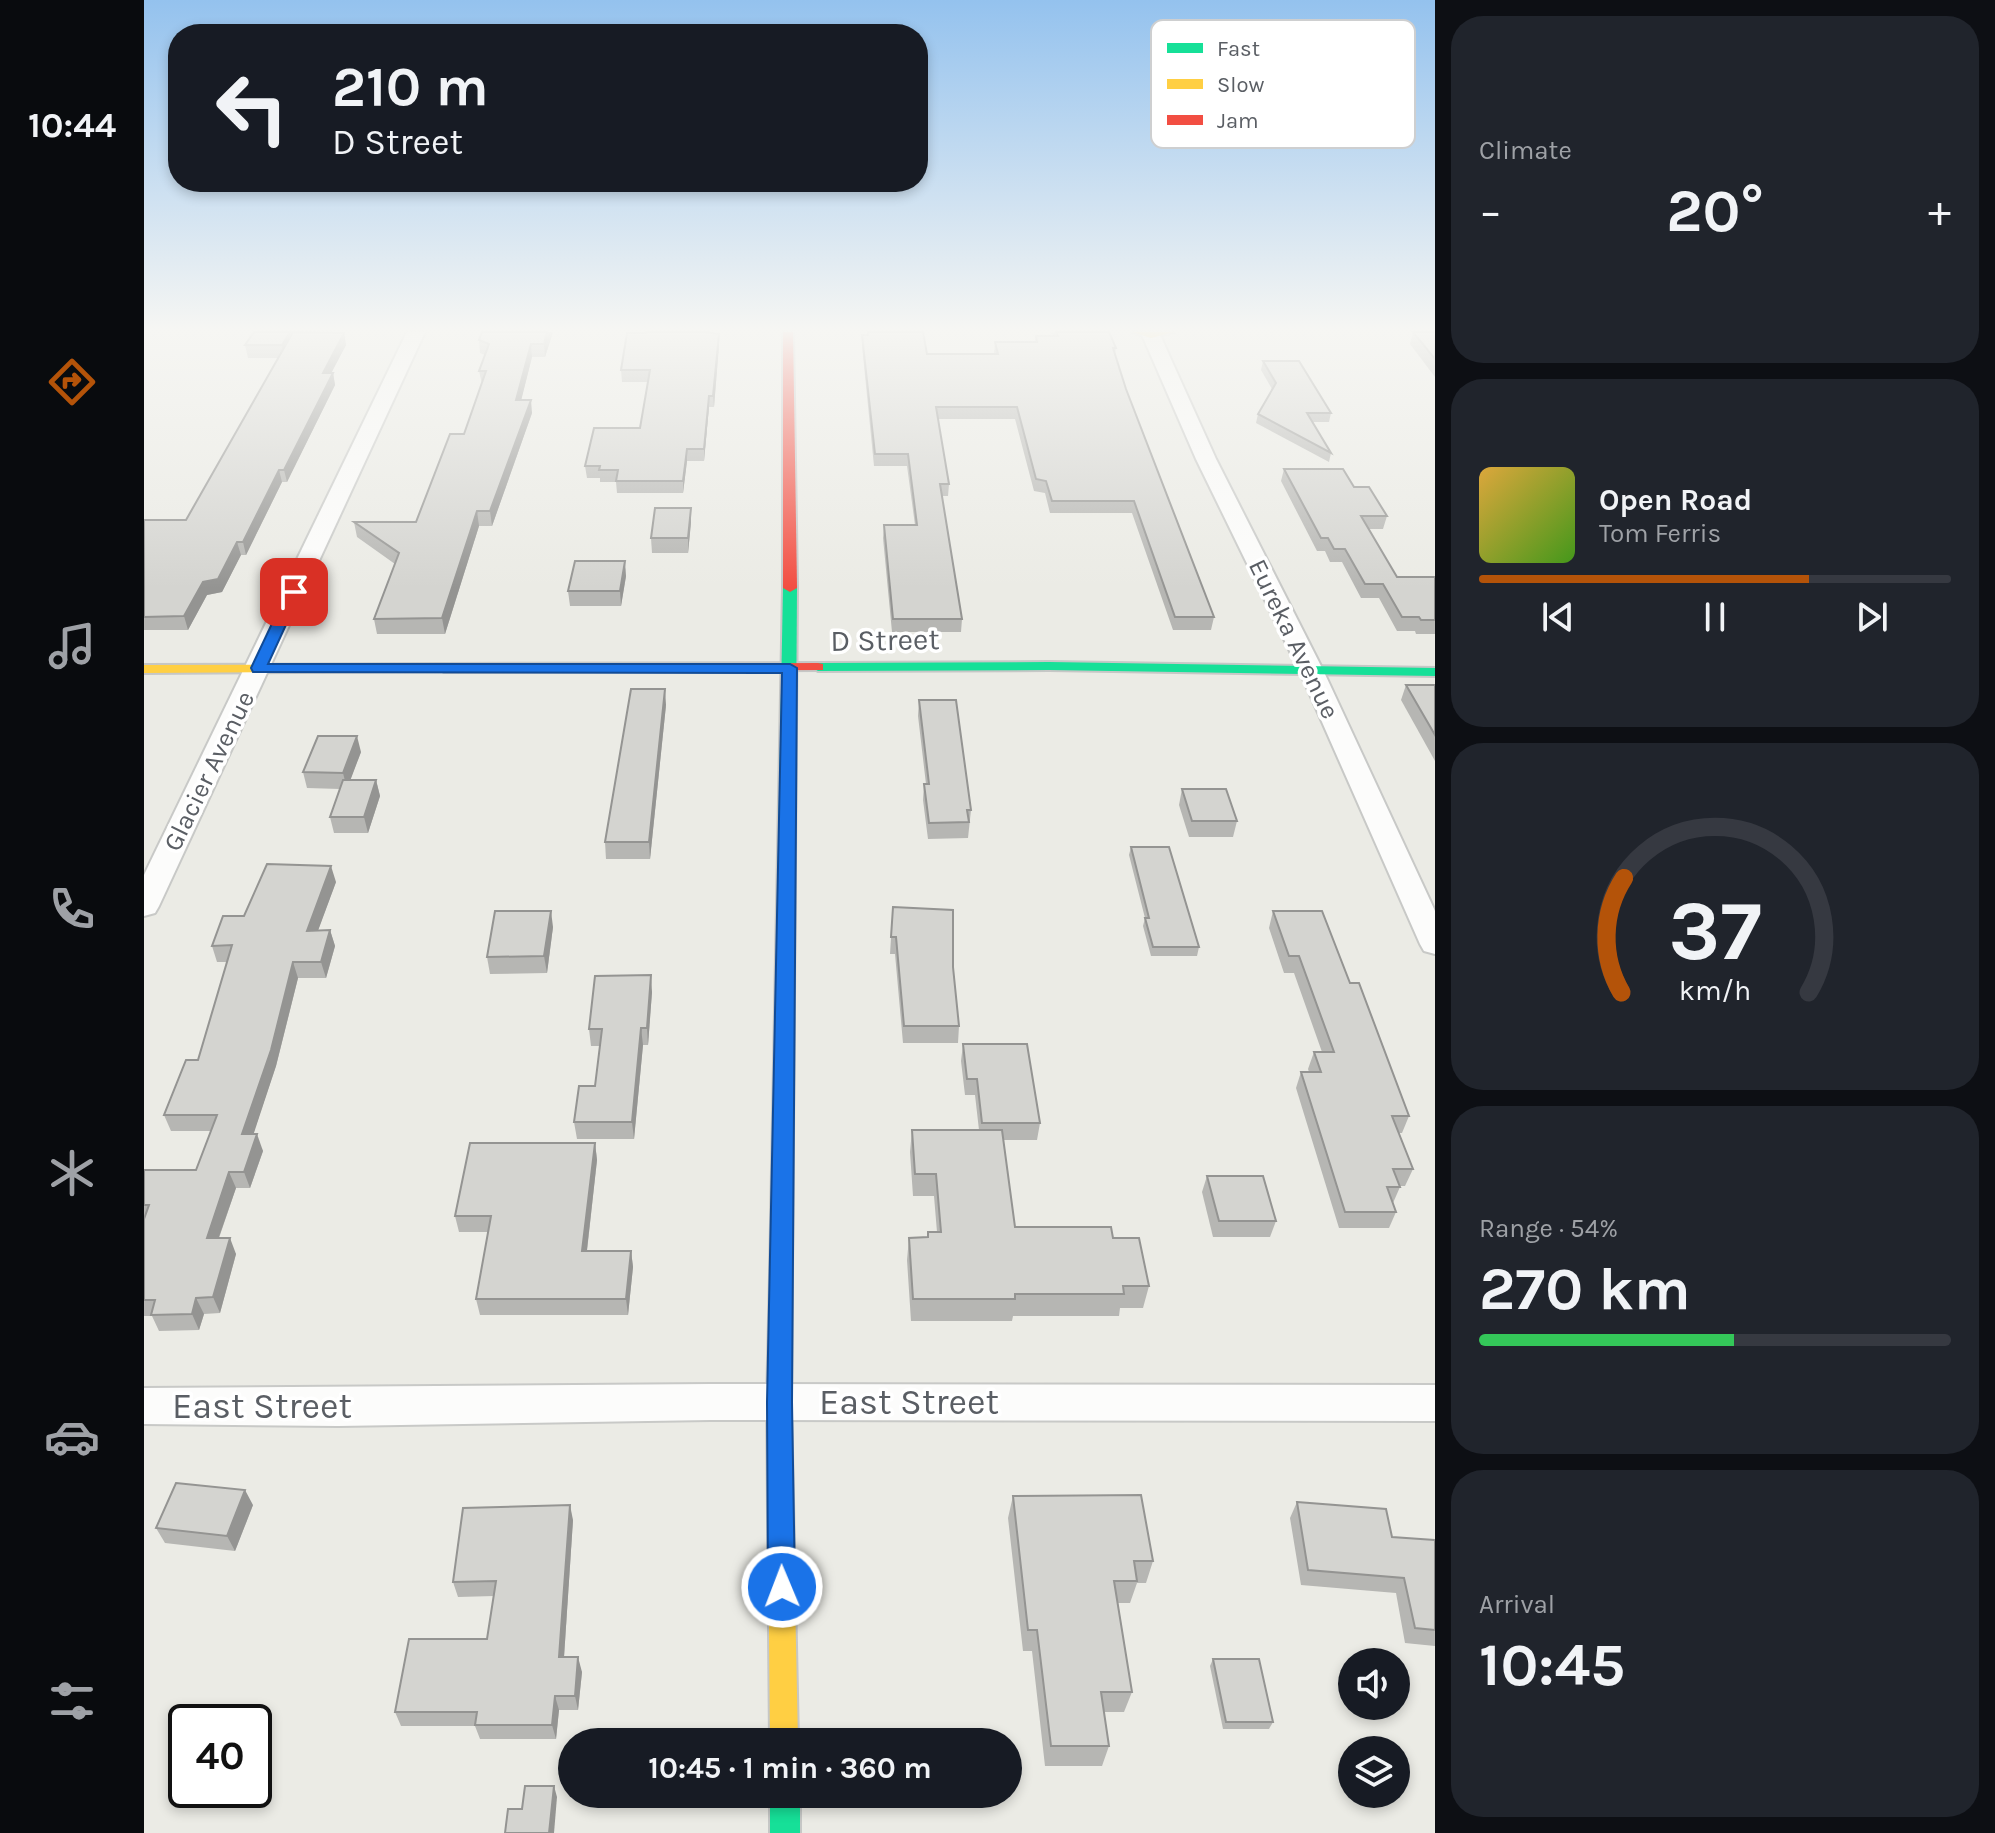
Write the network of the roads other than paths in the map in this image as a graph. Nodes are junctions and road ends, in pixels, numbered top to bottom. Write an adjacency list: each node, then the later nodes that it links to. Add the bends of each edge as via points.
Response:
1 (376, 418): 4 (street, Glacier Avenue)
2 (789, 418): 5 (street)
3 (1188, 418): 7 (street, Eureka Avenue)
4 (258, 668): 5 (street, D Street); 6 (street, D Street); 9 (street, Glacier Avenue)
5 (790, 668): 7 (street, D Street); 11 (street)
6 (144, 669)
7 (1312, 672): 8 (street, D Street); 10 (street, Eureka Avenue)
8 (1435, 672)
9 (144, 906)
10 (1435, 944)
11 (779, 1402): 12 (street, East Street); 13 (street, East Street); 14 (street)
12 (1435, 1403)
13 (144, 1406)
14 (784, 1728)
15 (785, 1808): 16 (street)
16 (785, 1833)

